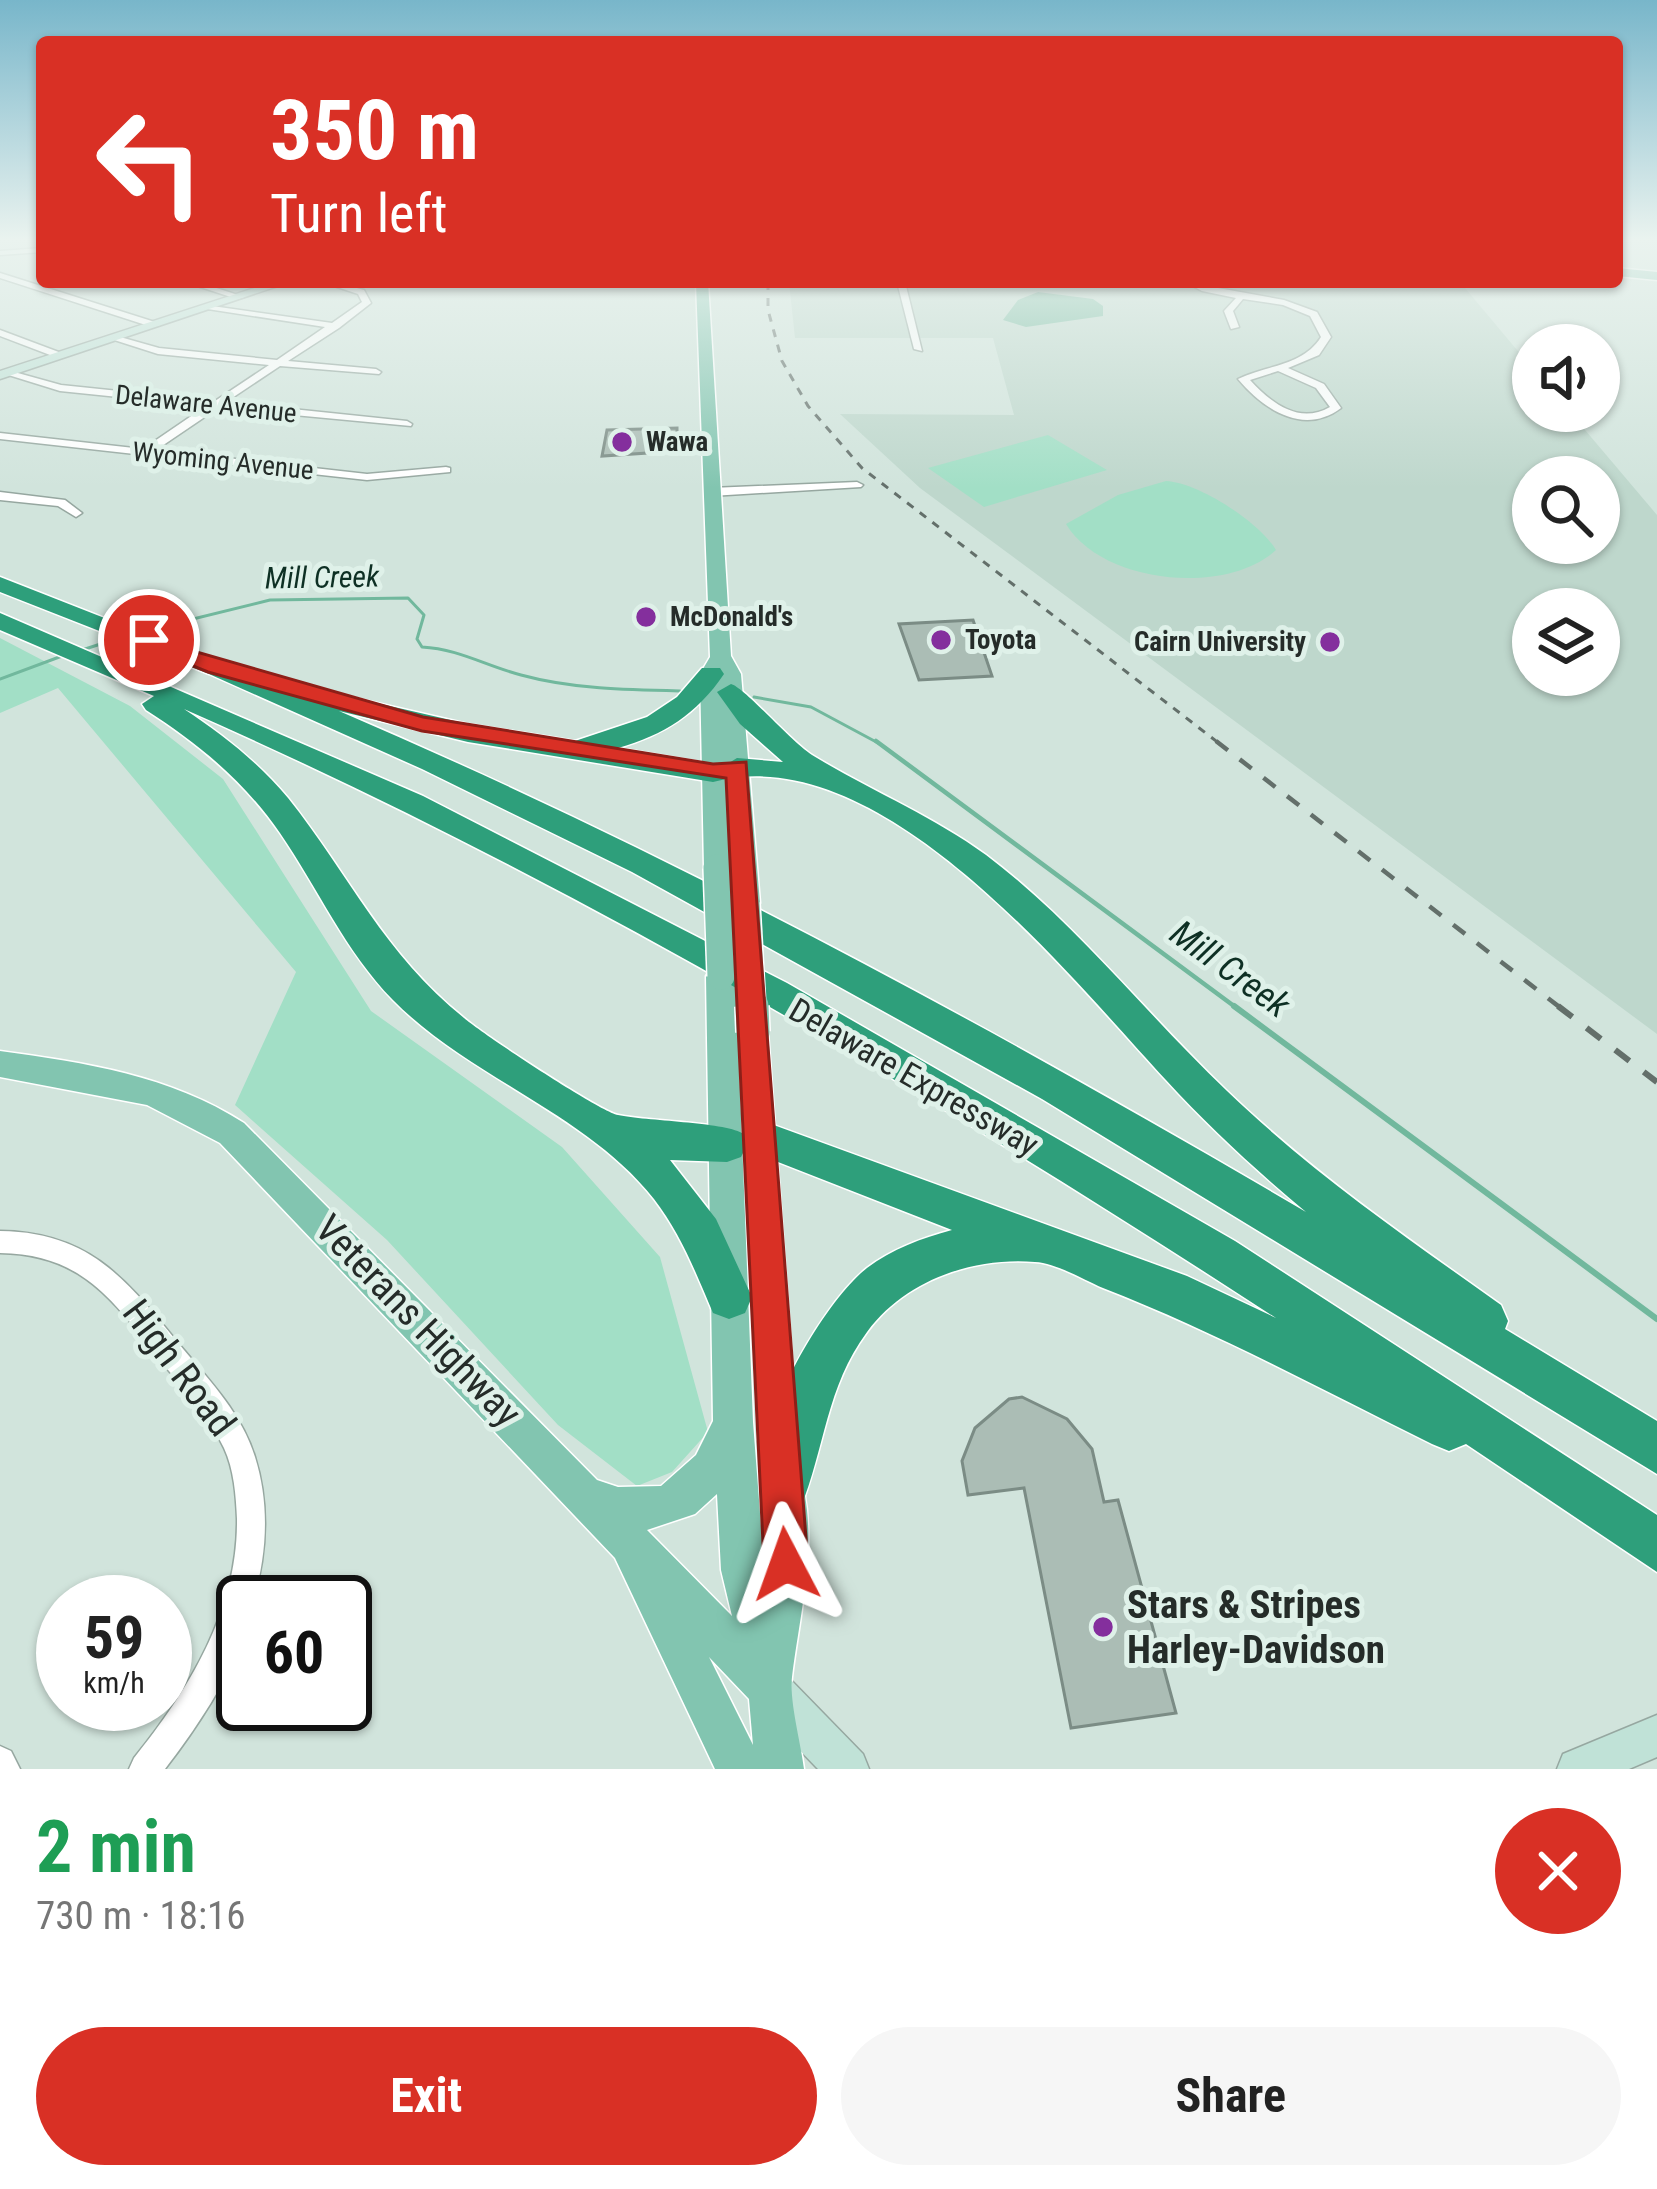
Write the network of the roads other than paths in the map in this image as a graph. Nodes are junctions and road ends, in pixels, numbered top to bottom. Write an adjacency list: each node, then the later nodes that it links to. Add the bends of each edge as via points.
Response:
1 (151, 324): 9 (street)
2 (159, 324): 9 (main road)
3 (318, 324): 10 (street)
4 (339, 324): 10 (street)
5 (704, 324): 26 (main road)
6 (912, 324): 14 (street)
7 (1233, 324): 11 (street)
8 (1321, 324): 17 (street, via 1324,344)
9 (155, 325): 13 (main road)
10 (336, 326): 16 (street)
11 (1234, 327)
12 (0, 333): 15 (street)
13 (113, 338): 15 (main road); 16 (street, via 158,351)
14 (919, 350)
15 (61, 356): 19 (main road)
16 (280, 363): 18 (street); 20 (street)
17 (1281, 369): 17 (street, via 1320,386 1336,408 1312,416 1278,411 1244,378)
18 (376, 372)
19 (3, 374): 20 (street, Delaware Avenue, via 35,385)
20 (216, 405): 21 (street, Delaware Avenue); 23 (street)
21 (406, 424)
22 (0, 436): 23 (street, Wyoming Avenue)
23 (144, 453): 24 (street, Wyoming Avenue, via 376,478)
24 (446, 470)
25 (857, 485): 26 (street)
26 (711, 492): 33 (main road)
27 (0, 496): 28 (street, via 61,503)
28 (76, 513)
29 (0, 584): 32 (highway, Delaware Expressway)
30 (0, 621): 31 (highway, Delaware Expressway)
31 (64, 650): 39 (highway, via 191,727 256,782 365,943 430,1012 492,1061); 46 (highway, Delaware Expressway, via 304,750 718,964 1210,1253)
32 (216, 667): 34 (highway, via 377,713); 45 (highway, Delaware Expressway, via 519,806 820,959 1256,1206)
33 (721, 674): 34 (highway, via 656,724 610,741); 35 (main road); 36 (highway, via 758,729)
34 (551, 747): 35 (highway)
35 (725, 770): 36 (highway, via 790,769); 37 (main road)
36 (838, 781): 45 (highway, via 977,866 1295,1177)
37 (731, 875): 40 (main road, bridge, via 753,1032); 40 (main road, bridge, via 722,1014)
38 (0, 1064): 48 (main road, Veterans Highway, via 131,1085 221,1125)
39 (604, 1124): 40 (highway, via 661,1141); 43 (highway, via 688,1206)
40 (744, 1141): 42 (highway); 43 (main road); 47 (main road)
41 (0, 1242): 52 (street, High Road, via 60,1250 115,1284 220,1415 249,1483 248,1556 226,1636)
42 (1061, 1249): 46 (highway, via 1246,1324); 47 (highway, via 950,1249 879,1285 841,1327 810,1380)
43 (728, 1297): 44 (main road)
44 (733, 1422): 48 (main road, via 716,1464 690,1497 653,1511); 50 (main road, via 743,1570)
45 (1657, 1447)
46 (1574, 1490): 49 (highway, Delaware Expressway)
47 (782, 1491): 50 (main road, via 786,1564)
48 (605, 1514): 50 (main road, Veterans Highway); 53 (main road)
49 (1657, 1546)
50 (770, 1689): 54 (main road); 55 (main road)
51 (1657, 1736): 56 (main road)
52 (146, 1769)
53 (740, 1769)
54 (780, 1769)
55 (848, 1769)
56 (1578, 1769)

